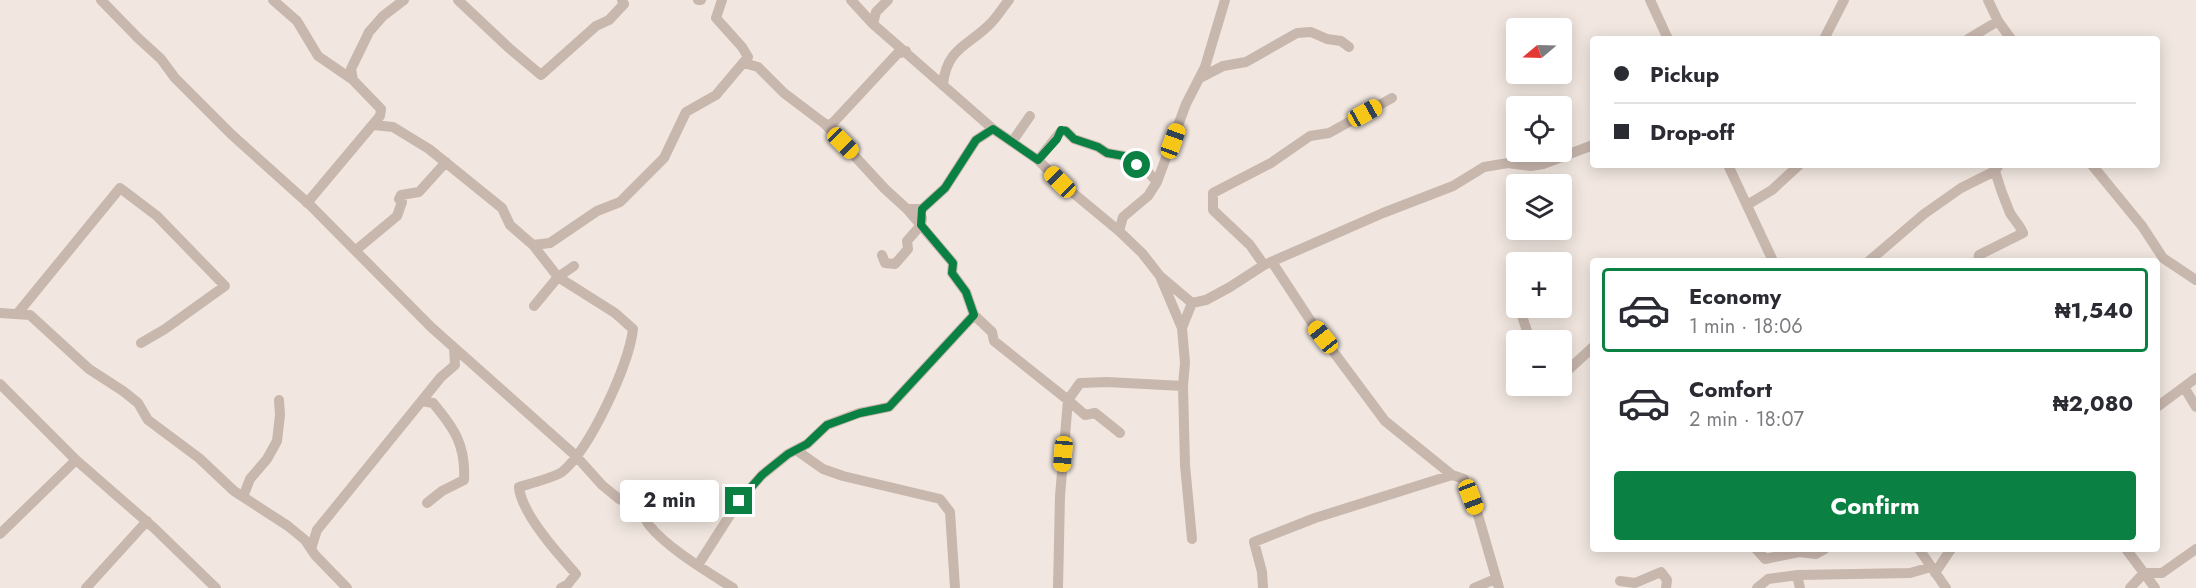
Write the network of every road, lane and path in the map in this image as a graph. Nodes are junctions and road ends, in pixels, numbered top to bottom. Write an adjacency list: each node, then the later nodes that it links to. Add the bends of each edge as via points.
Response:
1 (101, 0): 40 (street, via 231,134)
2 (273, 0): 24 (street, via 297,21 318,56)
3 (404, 0): 24 (street, via 369,32 351,69)
4 (458, 0): 5 (street, via 541,75 596,26 609,20 624,4)
5 (622, 0)
6 (722, 0): 22 (street, via 716,18 742,47 748,57)
7 (850, 0): 15 (street)
8 (888, 0): 15 (street, via 876,12)
9 (1009, 0): 25 (street, via 990,24 951,56)
10 (1224, 0): 23 (street)
11 (1650, 0): 16 (street)
12 (1844, 0): 17 (street)
13 (1988, 1): 14 (street)
14 (1998, 21): 18 (street); 19 (street)
15 (873, 24): 21 (street)
16 (1667, 36)
17 (1826, 36)
18 (1973, 36)
19 (2009, 36)
20 (1349, 47): 23 (street, via 1311,32 1297,33 1246,62 1223,66)
21 (906, 51): 25 (street); 28 (street, via 897,54 831,124)
22 (744, 63): 28 (street, via 758,67); 46 (street, via 716,95 687,112 664,158 620,202 597,211 550,243)
23 (1200, 78): 39 (street)
24 (354, 80): 29 (street, via 381,109)
25 (943, 84): 30 (street)
26 (1392, 98): 52 (street, via 1329,133 1310,136 1271,163 1213,193 1213,210)
27 (1030, 116): 31 (street)
28 (825, 124): 42 (street)
29 (372, 125): 34 (street, via 393,127); 40 (street)
30 (993, 129): 31 (street); 43 (street, via 976,140 945,188)
31 (1012, 142): 33 (street)
32 (1590, 146): 52 (street, via 1543,164 1484,167 1454,186)
33 (1038, 160): 39 (street, via 1061,130 1107,153 1124,156); 45 (street)
34 (446, 162): 46 (street, via 501,208 510,225); 47 (street, via 419,192 401,195 397,216)
35 (1729, 168): 41 (street)
36 (1796, 168): 41 (street, via 1772,190)
37 (1997, 168): 50 (street, via 1924,214); 51 (street, via 1998,185 2023,233)
38 (2094, 168): 56 (street, via 2163,258)
39 (1156, 182): 45 (street, via 1148,196 1124,217)
40 (307, 203): 47 (street)
41 (1747, 205): 49 (street)
42 (907, 209): 43 (street); 44 (street)
43 (922, 209): 44 (street)
44 (921, 225): 48 (street, via 895,264 885,263); 61 (street, via 953,263 952,273 966,292)
45 (1119, 231): 54 (street)
46 (533, 245): 55 (street)
47 (356, 250): 64 (street)
48 (882, 255)
49 (1772, 258)
50 (1873, 258)
51 (1978, 258)
52 (1268, 263): 57 (street, via 1230,288); 80 (street, via 1385,421)
53 (574, 266): 55 (street)
54 (1160, 276): 57 (street); 62 (street)
55 (558, 277): 58 (street); 78 (street, via 633,329 631,345 615,384)
56 (2196, 280)
57 (1192, 303): 62 (street)
58 (534, 306)
59 (0, 313): 60 (street)
60 (17, 314): 63 (street, via 120,188 157,216 225,286); 81 (street, via 30,315 89,369 138,403 148,420)
61 (974, 315): 73 (street, via 992,332 993,341); 77 (street, via 889,407 827,425)
62 (1182, 328): 69 (street)
63 (141, 343)
64 (454, 348): 72 (street, via 455,365); 78 (street)
65 (1590, 350): 66 (street)
66 (1572, 366)
67 (2196, 378): 70 (street)
68 (0, 384): 79 (street)
69 (1183, 386): 73 (street, via 1080,383); 85 (street)
70 (2184, 387): 74 (street); 75 (street)
71 (279, 400): 81 (street, via 277,441 250,479)
72 (422, 400): 82 (street, via 433,403 454,428 465,468 464,480); 86 (street, via 317,530)
73 (1068, 400): 76 (street, via 1085,415 1095,413); 107 (street)
74 (2160, 405)
75 (2196, 407)
76 (1120, 433)
77 (796, 450): 95 (street, via 762,475 739,501); 106 (street, via 824,469 843,476 940,499 950,512)
78 (576, 456): 95 (street, via 619,499 641,507 648,524); 104 (street, via 559,474 519,487 524,508 576,574)
79 (76, 460): 83 (street); 84 (street)
80 (1452, 475): 100 (street, via 1464,478); 108 (street, via 1315,518 1254,542)
81 (243, 497): 86 (street, via 288,526)
82 (427, 503)
83 (147, 521): 101 (street); 102 (street)
84 (0, 534)
85 (1192, 539)
86 (311, 549): 103 (street)
87 (2196, 549): 97 (street, via 2162,573)
88 (1758, 552): 89 (street, via 1765,560)
89 (1799, 552)
90 (1799, 552): 91 (street)
91 (1820, 552)
92 (1921, 552): 96 (street)
93 (1948, 552): 96 (street)
94 (2128, 552): 97 (street)
95 (698, 565): 105 (street)
96 (1933, 570): 98 (street); 113 (street)
97 (2144, 573): 114 (street); 115 (street)
98 (1797, 575): 111 (street, via 1768,579); 112 (street)
99 (1620, 581): 110 (street, via 1635,583 1661,572 1667,580)
100 (1497, 584): 109 (street)
101 (90, 587)
102 (216, 588)
103 (347, 588)
104 (561, 588)
105 (733, 588)
106 (955, 588)
107 (1058, 588)
108 (1263, 588)
109 (1474, 588)
110 (1666, 588)
111 (1757, 588)
112 (1800, 588)
113 (1946, 588)
114 (2130, 588)
115 (2155, 588)

